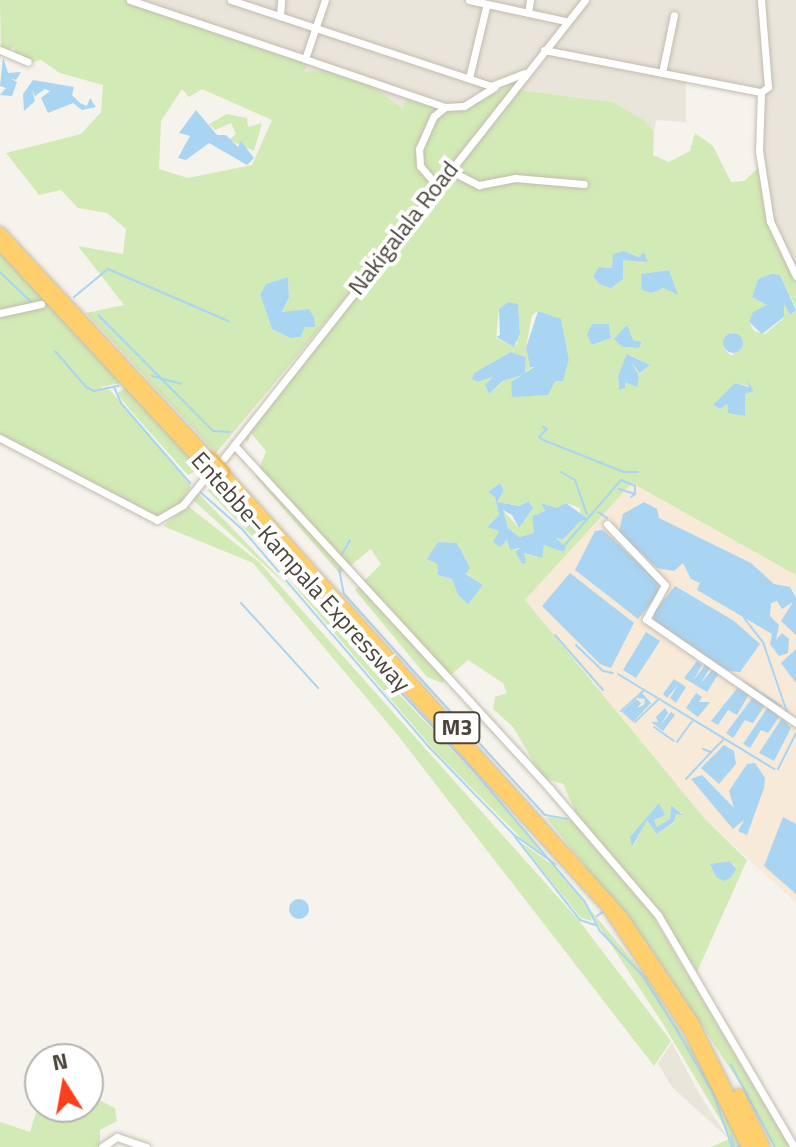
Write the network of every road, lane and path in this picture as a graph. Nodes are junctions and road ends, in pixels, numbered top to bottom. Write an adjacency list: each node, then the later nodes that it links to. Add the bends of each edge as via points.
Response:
1 (130, 0): 17 (street)
2 (231, 0): 12 (street)
3 (281, 0): 12 (street)
4 (325, 0): 14 (street)
5 (469, 0): 9 (street)
6 (530, 0): 10 (street)
7 (585, 0): 13 (street, Nakigalala Road)
8 (761, 0): 23 (street, via 768,83)
9 (486, 7): 10 (street); 21 (street)
10 (528, 13): 13 (street)
11 (674, 15): 20 (street)
12 (280, 16): 14 (street)
13 (565, 21): 16 (street, Nakigalala Road)
14 (317, 27): 17 (street); 21 (street)
15 (0, 50): 18 (street)
16 (544, 50): 19 (street, Nakigalala Road); 20 (street)
17 (305, 59): 24 (street)
18 (28, 62)
19 (527, 72): 22 (street); 25 (street, Nakigalala Road)
20 (662, 73): 23 (street)
21 (469, 78): 22 (street)
22 (496, 86): 24 (street, via 464,106)
23 (761, 92): 30 (street, via 759,151 768,213)
24 (445, 107): 27 (street, via 434,116 419,149 420,166)
25 (449, 170): 26 (street, via 479,185 515,178); 27 (street, Nakigalala Road)
26 (584, 184)
27 (437, 186): 34 (street, Nakigalala Road)
28 (0, 232): 36 (highway, Entebbe–Kampala Expressway / M3)
29 (0, 245): 36 (highway, Entebbe–Kampala Expressway / M3)
30 (796, 276)
31 (41, 304): 32 (street)
32 (0, 313)
33 (0, 438): 37 (street, via 157,520 183,505)
34 (234, 445): 35 (street, Nakigalala Road); 46 (street, via 550,789 658,915)
35 (224, 458)
36 (208, 462): 37 (highway, Entebbe–Kampala Expressway / M3, bridge)
37 (214, 476): 40 (highway, M3, via 562,844 622,916); 43 (highway, Entebbe–Kampala Expressway / M3, via 607,907 689,1031)
38 (607, 524): 39 (street, via 665,585 646,619)
39 (796, 723)
40 (693, 1022): 44 (highway, M3); 45 (highway)
41 (102, 1147): 42 (street, via 109,1139 125,1137)
42 (146, 1147)
43 (747, 1147)
44 (755, 1147)
45 (765, 1147)
46 (794, 1147)

